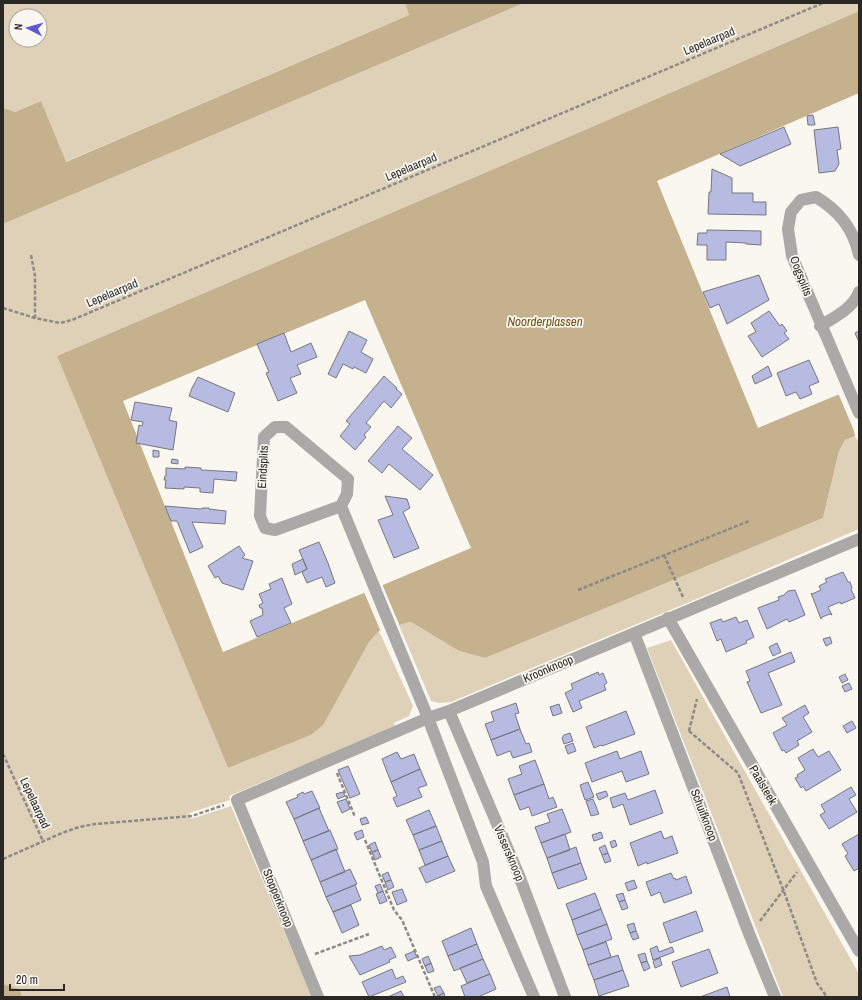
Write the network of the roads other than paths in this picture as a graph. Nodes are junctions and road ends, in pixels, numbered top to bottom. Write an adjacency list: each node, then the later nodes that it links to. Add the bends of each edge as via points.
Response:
1 (859, 255): 3 (street, Oogsplits, via 857,244 844,219 816,196 801,200 791,212 788,229 792,256)
2 (859, 292): 3 (street, via 856,300)
3 (820, 326): 4 (street, Oogsplits)
4 (859, 414)
5 (341, 506): 5 (street, Eindsplits, via 347,494 348,479 286,427 275,427 264,437 260,516 266,528 276,530); 10 (street)
6 (859, 539): 7 (street, Kroonknoop)
7 (668, 618): 8 (street, Kroonknoop); 12 (street, Paalsteek)
8 (634, 633): 9 (street, Kroonknoop); 16 (street, Schuifknoop)
9 (448, 711): 10 (street, Kroonknoop); 15 (street, Vissersknoop, via 518,873)
10 (428, 718): 11 (street, Kroonknoop); 14 (street, via 483,862 486,886)
11 (237, 800): 13 (street, Stopperknoop)
12 (859, 951)
13 (318, 997)
14 (534, 997)
15 (565, 997)
16 (775, 997)

